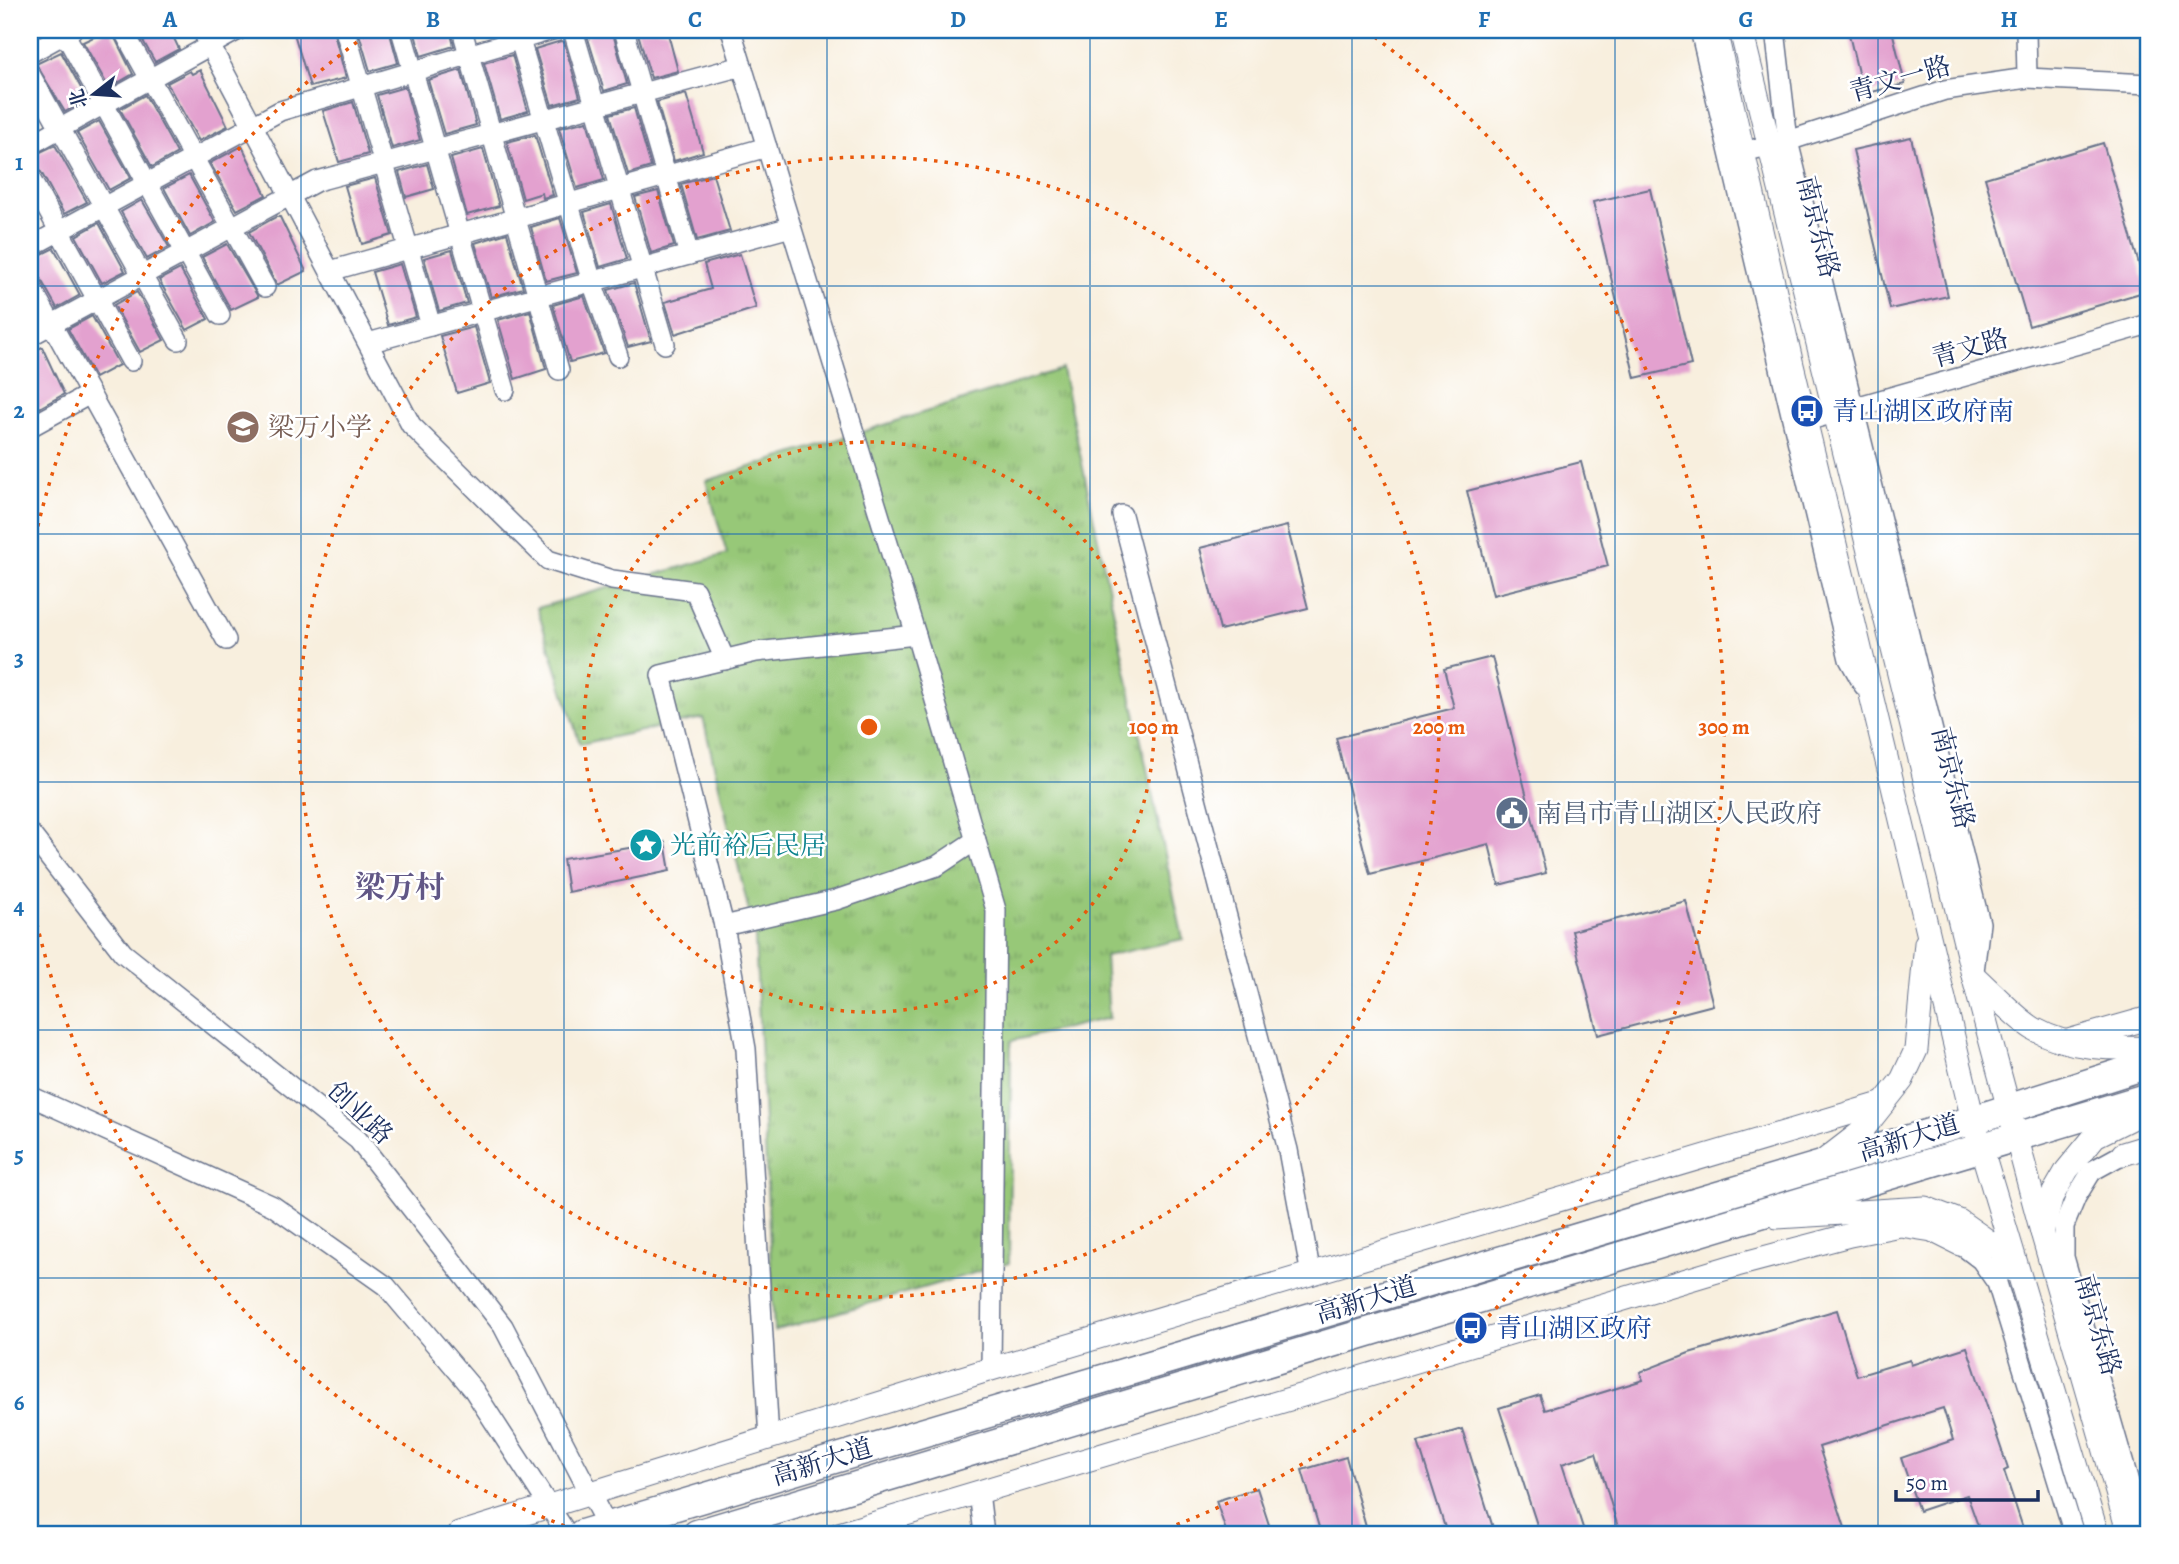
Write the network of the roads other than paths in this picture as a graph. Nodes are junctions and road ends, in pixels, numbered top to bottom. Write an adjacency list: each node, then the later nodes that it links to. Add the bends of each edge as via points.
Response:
1 (123, 30): 24 (street)
2 (238, 30): 17 (street)
3 (345, 30): 26 (street)
4 (401, 30): 21 (street)
5 (462, 30): 19 (street)
6 (552, 30): 16 (street)
7 (573, 30): 29 (street)
8 (624, 30): 27 (street)
9 (731, 30): 20 (street)
10 (1700, 30): 86 (street, via 1849,659)
11 (1715, 30): 38 (main road, 南京东路)
12 (1741, 30): 34 (main road, 南京东路)
13 (1775, 30): 34 (street)
14 (2026, 30): 23 (street)
15 (69, 32): 18 (street); 28 (street)
16 (518, 35): 19 (street); 30 (street)
17 (206, 37): 24 (street); 31 (street)
18 (30, 53)
19 (469, 55): 21 (street); 33 (street)
20 (742, 66): 27 (street); 36 (street)
21 (413, 71): 26 (street); 37 (street)
22 (30, 74): 32 (street)
23 (2027, 78): 25 (street, 青文一路); 34 (street, 青文一路, via 1945,90)
24 (150, 79): 28 (street); 39 (street)
25 (2149, 84)
26 (361, 87): 31 (street, via 280,111); 40 (street)
27 (642, 93): 29 (street); 41 (street)
28 (104, 104): 32 (street); 43 (street)
29 (596, 105): 30 (street); 44 (street)
30 (543, 119): 33 (street); 46 (street)
31 (253, 126): 39 (street); 45 (street)
32 (60, 128): 35 (street); 47 (street)
33 (491, 134): 37 (street); 48 (street)
34 (1778, 143): 38 (street, 青文一路); 79 (main road, 南京东路)
35 (30, 145)
36 (767, 147): 41 (street); 50 (street)
37 (435, 149): 40 (street); 52 (street)
38 (1744, 152): 80 (main road, 南京东路)
39 (193, 158): 43 (street); 49 (street)
40 (384, 163): 45 (street, via 317,180); 54 (street)
41 (666, 176): 44 (street); 56 (street)
42 (30, 178): 51 (street)
43 (147, 183): 47 (street); 55 (street)
44 (620, 189): 46 (street); 57 (street)
45 (290, 195): 49 (street); 58 (street)
46 (568, 204): 48 (street); 60 (street)
47 (104, 206): 51 (street); 59 (street)
48 (515, 218): 52 (street); 63 (street)
49 (232, 227): 55 (street); 62 (street)
50 (792, 228): 56 (street); 83 (street)
51 (59, 231): 53 (street); 64 (street)
52 (460, 234): 54 (street); 65 (street)
53 (30, 247)
54 (408, 248): 58 (street); 69 (street)
55 (185, 252): 59 (street); 66 (street)
56 (689, 255): 57 (street)
57 (643, 268): 60 (street); 73 (street)
58 (330, 271): 72 (street)
59 (142, 275): 64 (street); 71 (street)
60 (592, 282): 63 (street); 74 (street)
61 (30, 285): 67 (street)
62 (265, 287)
63 (538, 297): 65 (street); 76 (street)
64 (97, 300): 67 (street); 75 (street)
65 (482, 312): 69 (street); 77 (street)
66 (220, 315)
67 (51, 324): 70 (street); 78 (street)
68 (2149, 324): 79 (street, 青文路)
69 (431, 326): 72 (street)
70 (30, 336)
71 (178, 340)
72 (368, 343): 85 (street, via 411,425 548,559 612,580 695,591)
73 (665, 344)
74 (618, 356)
75 (131, 361)
76 (558, 370)
77 (505, 390)
78 (90, 394): 81 (street); 84 (street)
79 (1844, 411): 80 (street, 青文路); 91 (main road, 南京东路)
80 (1806, 421): 86 (main road, 南京东路)
81 (30, 426)
82 (1122, 516): 110 (street, via 1288,1150)
83 (916, 635): 85 (street, via 756,652); 88 (street)
84 (226, 640)
85 (725, 660): 89 (street, via 661,675)
86 (1873, 703): 90 (main road, 南京东路)
87 (30, 833): 117 (street, 创业路, via 123,953 358,1140 503,1326)
88 (975, 840): 89 (street, via 937,866 836,900); 112 (street, via 996,910)
89 (724, 926): 114 (street, via 746,1049)
90 (1927, 929): 98 (main road, via 1916,1050 1902,1080); 101 (main road, 南京东路)
91 (1973, 975): 93 (main road, via 2032,1028); 99 (main road, 南京东路)
92 (2149, 1018): 93 (main road)
93 (2065, 1042): 94 (main road, via 2102,1049)
94 (2149, 1048)
95 (2149, 1064): 99 (highway, 高新大道)
96 (30, 1096): 118 (street, via 272,1206 386,1286 473,1389)
97 (2149, 1097): 102 (highway, 高新大道)
98 (1884, 1103): 106 (main road, via 1860,1133); 110 (main road)
99 (2009, 1108): 101 (highway, 高新大道); 102 (main road, 南京东路)
100 (2149, 1109): 108 (main road, via 2095,1136 2052,1196)
101 (1973, 1120): 104 (main road, 南京东路); 106 (highway, 高新大道)
102 (2016, 1136): 104 (highway, 高新大道); 108 (main road, 南京东路)
103 (2149, 1146): 105 (main road)
104 (1981, 1147): 107 (highway, 高新大道); 111 (main road, 南京东路)
105 (2123, 1154): 128 (street, via 2092,1171 2076,1197 2064,1226 2064,1257)
106 (1816, 1166): 119 (highway, 高新大道)
107 (1746, 1219): 111 (main road, via 1925,1208 1959,1221 1999,1249); 122 (highway, 高新大道)
108 (2042, 1232): 127 (main road, 南京东路)
109 (1960, 1244): 115 (street, via 1981,1260 1997,1283); 116 (main road, via 1932,1230 1900,1225 1850,1235)
110 (1311, 1275): 112 (main road)
111 (2033, 1318): 113 (main road, 南京东路)
112 (991, 1369): 114 (main road)
113 (2052, 1384): 115 (street); 126 (main road, 南京东路)
114 (769, 1439): 117 (main road)
115 (2059, 1484): 125 (street)
116 (979, 1492): 123 (main road); 124 (street)
117 (590, 1494): 118 (main road); 119 (street, 创业路)
118 (549, 1507): 120 (main road); 121 (street)
119 (594, 1530)
120 (458, 1534)
121 (567, 1534)
122 (697, 1534)
123 (839, 1534)
124 (984, 1534)
125 (2074, 1534)
126 (2097, 1534)
127 (2129, 1534)
128 (2144, 1534)

